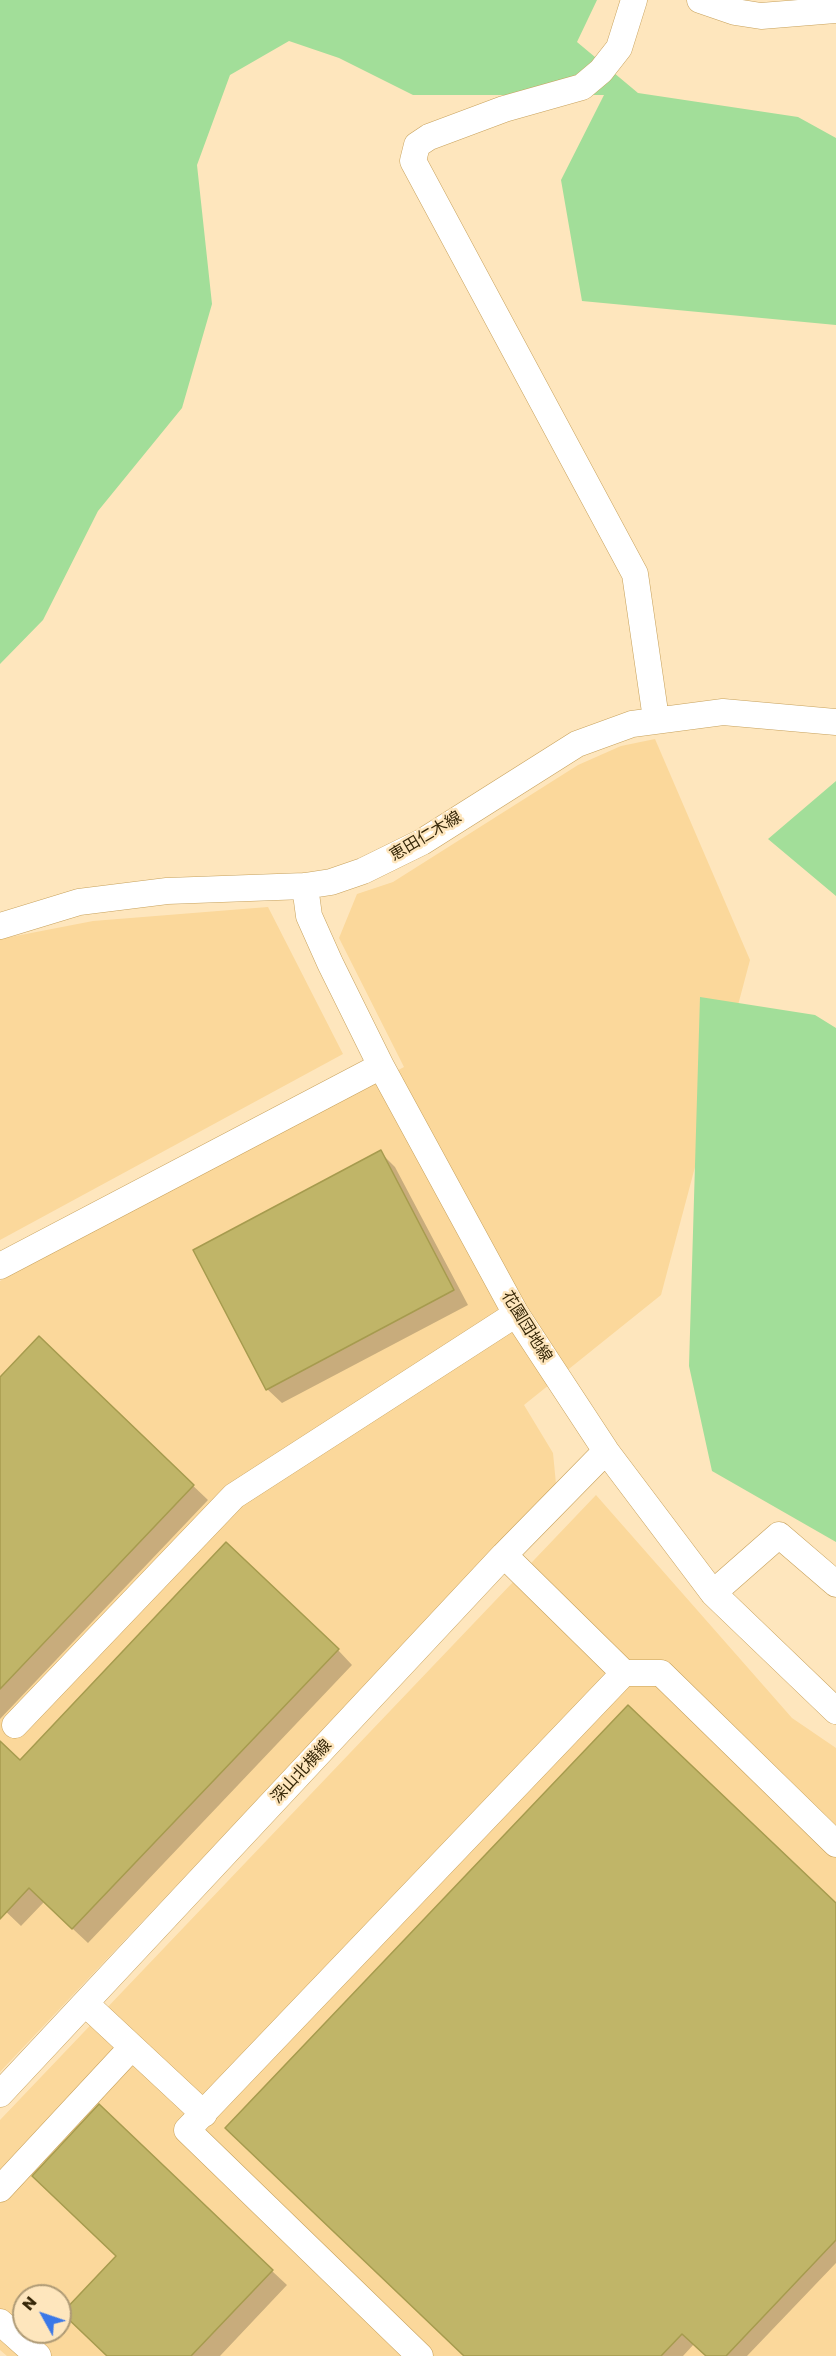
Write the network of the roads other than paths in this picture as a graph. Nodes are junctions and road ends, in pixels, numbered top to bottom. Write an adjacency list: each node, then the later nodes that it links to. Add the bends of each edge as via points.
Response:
1 (634, 0): 4 (street, via 619,48 582,87 504,109 429,137 417,145 413,161 635,574)
2 (700, 0): 3 (street, via 760,16)
3 (836, 10)
4 (657, 719): 5 (street, 恵田仁木線, via 723,712); 6 (street, 恵田仁木線, via 577,744 398,855 363,872)
5 (836, 722)
6 (304, 885): 7 (street, 恵田仁木線, via 167,891 79,902); 8 (street, 花園団地線, via 309,916)
7 (0, 926)
8 (381, 1066): 9 (street); 10 (street, 花園団地線)
9 (0, 1266)
10 (516, 1314): 11 (street, 花園団地線); 17 (street, via 234,1496)
11 (606, 1451): 12 (street, 深山北横線); 14 (street, 花園団地線)
12 (504, 1555): 15 (street); 19 (street, 深山北横線)
13 (836, 1584): 14 (street, via 779,1535)
14 (713, 1593): 16 (street, 花園団地線)
15 (624, 1673): 18 (street, via 661,1673); 22 (street)
16 (836, 1711)
17 (15, 1725)
18 (836, 1844)
19 (86, 2004): 20 (street); 21 (street, 深山北横線)
20 (132, 2047): 22 (street); 23 (street)
21 (0, 2094)
22 (204, 2114): 26 (street, via 187,2130)
23 (0, 2189)
24 (0, 2322): 25 (street)
25 (38, 2356)
26 (420, 2356)

